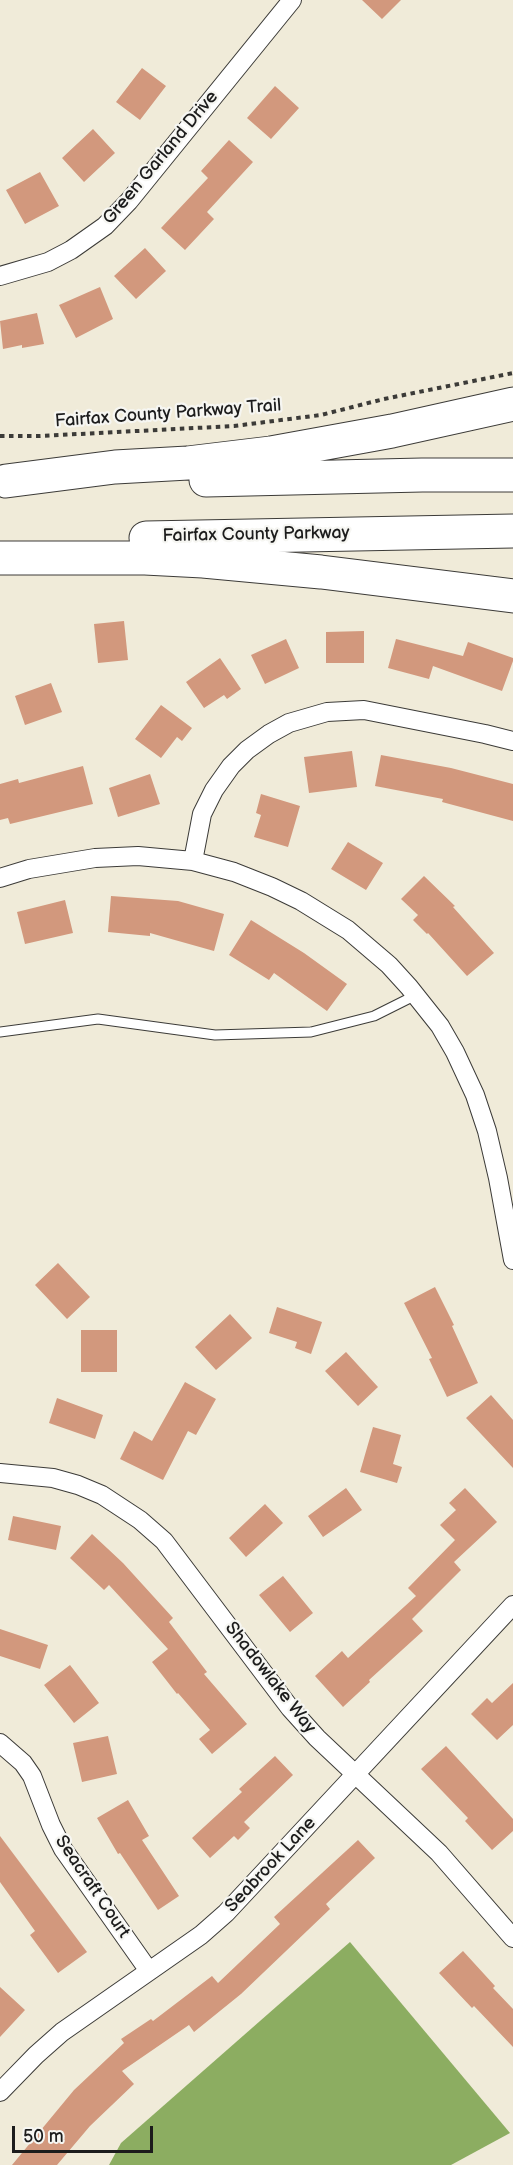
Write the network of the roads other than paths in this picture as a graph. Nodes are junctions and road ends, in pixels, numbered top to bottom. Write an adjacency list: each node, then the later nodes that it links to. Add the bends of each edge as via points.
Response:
1 (292, 0): 2 (street, Green Garland Drive, via 105,226 48,262)
2 (0, 276)
3 (513, 404): 5 (highway, via 271,453)
4 (513, 475): 5 (highway)
5 (3, 481)
6 (513, 531): 7 (highway, Fairfax County Parkway)
7 (0, 542)
8 (0, 558): 9 (highway, via 203,561)
9 (513, 596)
10 (513, 741): 11 (street, via 364,710 327,712 289,723 247,750 214,790 202,814)
11 (193, 861): 12 (street, via 138,856 95,858); 13 (street, via 234,872 316,909 389,965)
12 (0, 878)
13 (416, 995): 14 (lane, via 374,1016 312,1032 215,1035 98,1019); 15 (street, via 440,1026 475,1095 498,1178)
14 (0, 1032)
15 (513, 1260)
16 (0, 1473): 19 (street, Shadowlake Way, via 53,1478 78,1485 102,1495 140,1520 164,1541 290,1708)
17 (513, 1605): 19 (street, Seabrook Lane)
18 (0, 1743): 21 (street, Seacraft Court, via 32,1776 63,1849)
19 (356, 1775): 20 (street, Shadowlake Way, via 439,1853); 21 (street, Seabrook Lane, via 226,1913)
20 (513, 1938)
21 (149, 1971): 22 (street, Seabrook Lane, via 62,2032)
22 (0, 2091)

